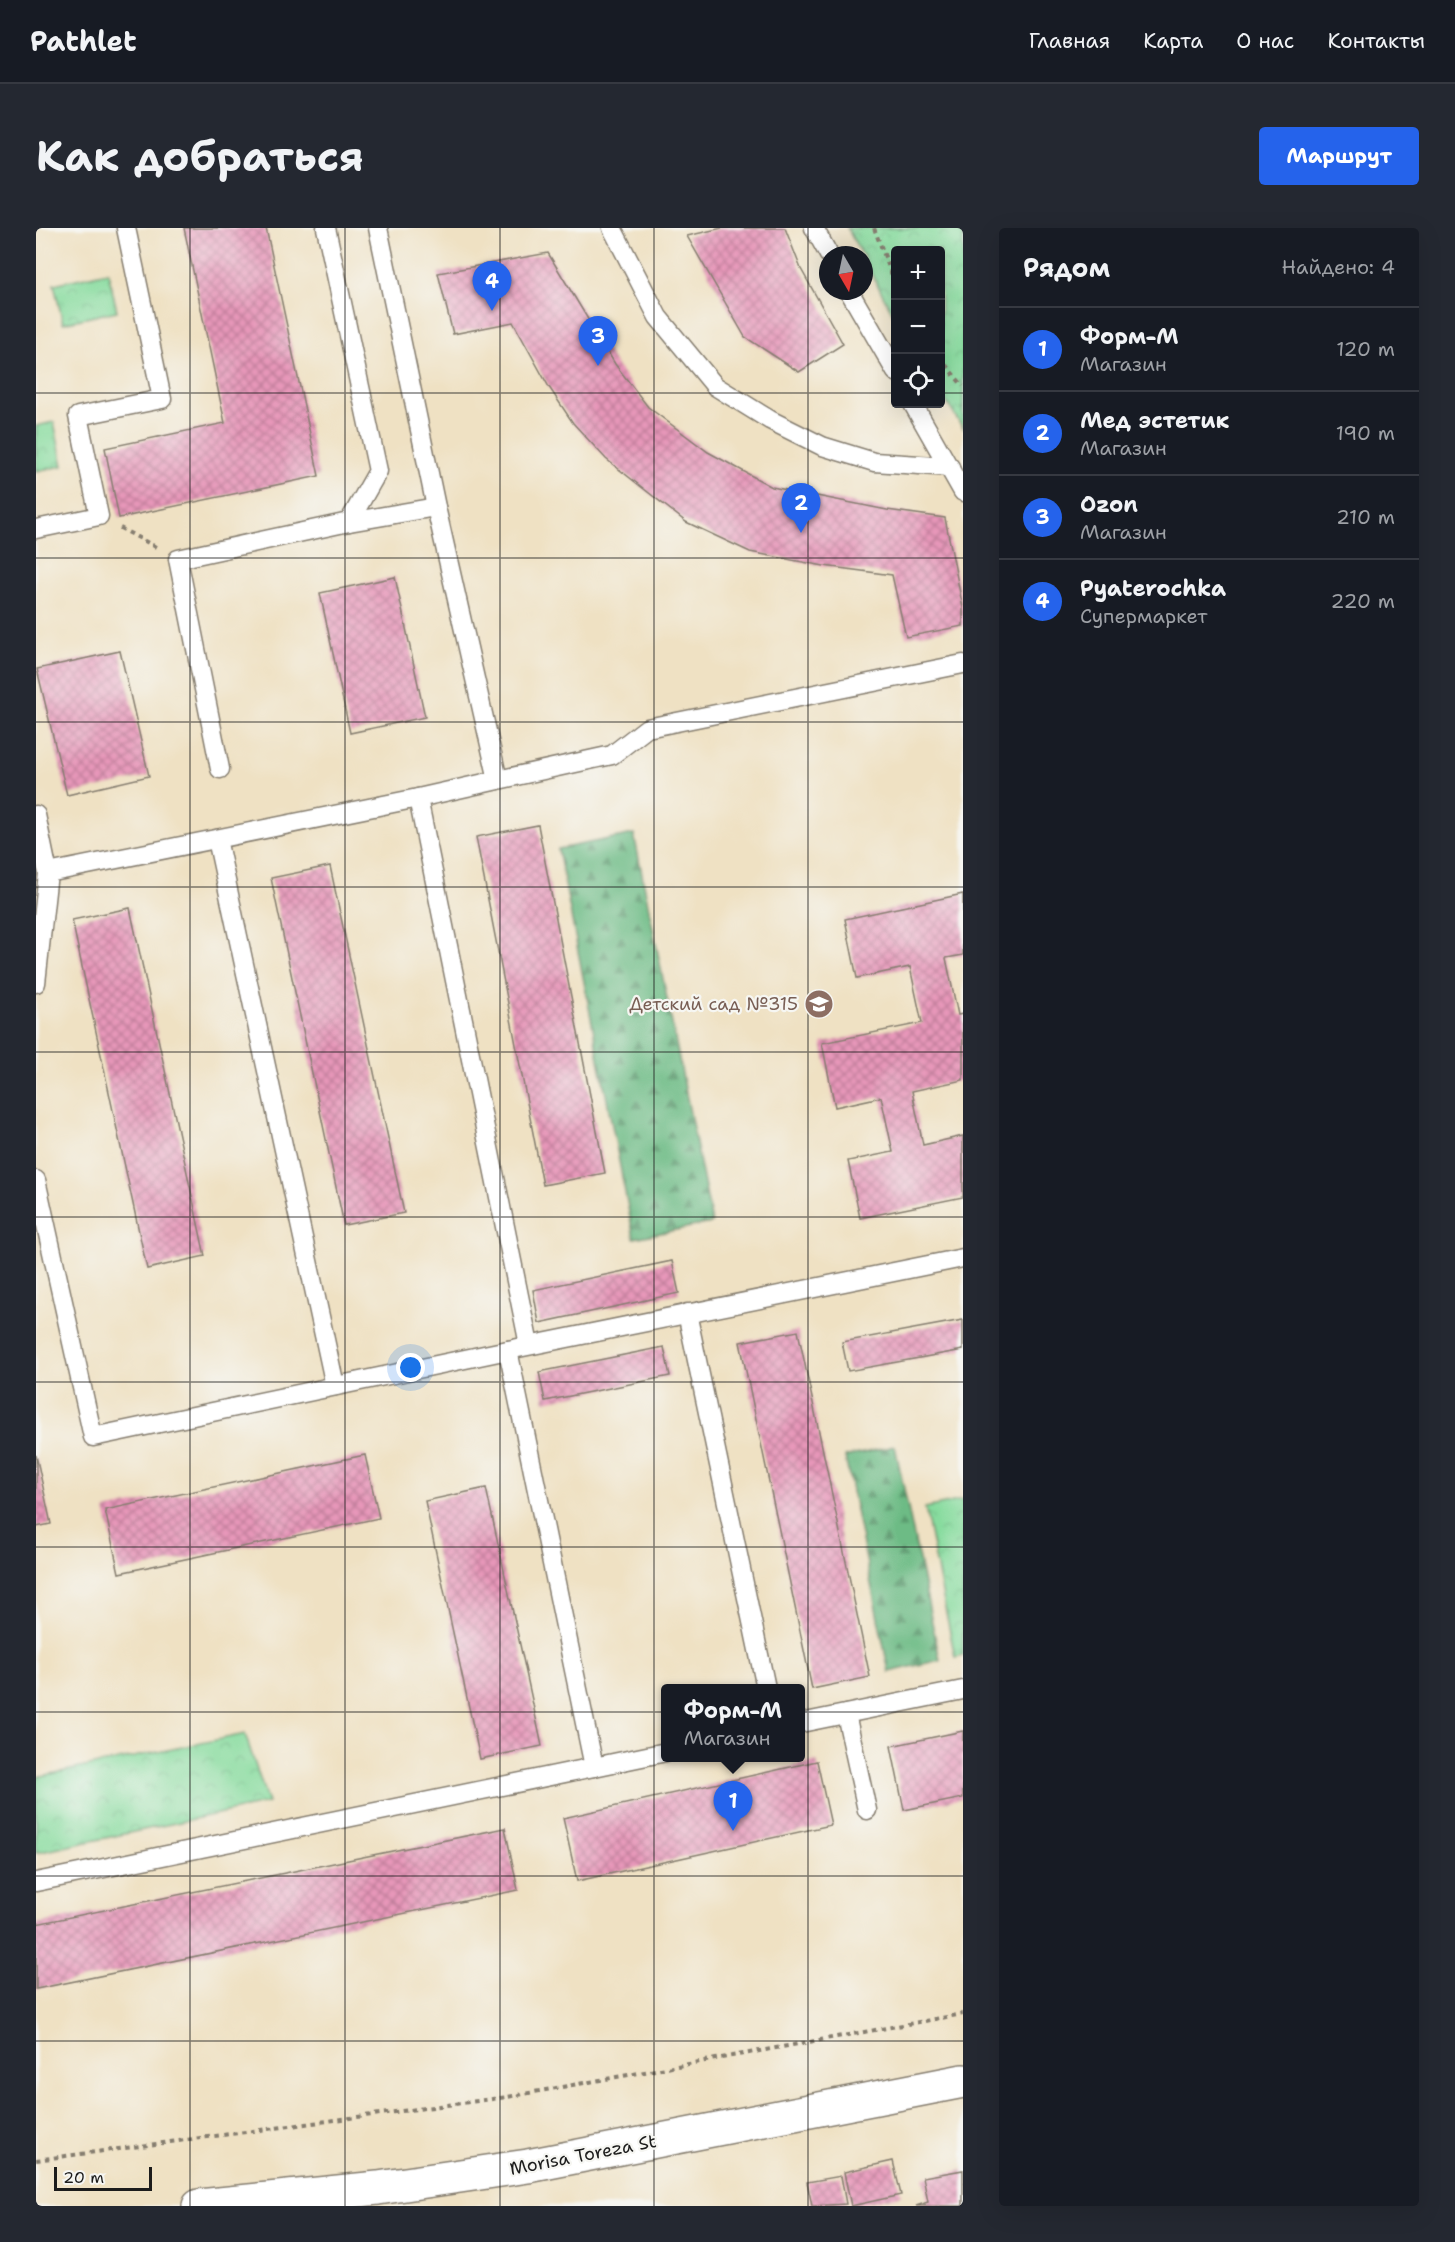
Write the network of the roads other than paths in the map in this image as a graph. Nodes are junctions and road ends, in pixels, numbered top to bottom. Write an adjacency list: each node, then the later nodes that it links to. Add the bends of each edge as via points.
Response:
1 (126, 228): 14 (lane, via 162,399 78,416 99,516)
2 (327, 228): 13 (lane, via 378,471)
3 (378, 228): 12 (lane)
4 (612, 228): 10 (lane, via 658,317 715,386 822,446 874,462)
5 (814, 228): 6 (lane)
6 (824, 246)
7 (854, 300): 8 (lane)
8 (891, 363)
9 (916, 408): 10 (lane)
10 (950, 467): 11 (lane)
11 (963, 492)
12 (436, 507): 13 (lane); 17 (lane)
13 (349, 522): 16 (lane, via 178,559)
14 (36, 529)
15 (963, 664): 17 (lane, via 647,728 612,755)
16 (220, 769)
17 (498, 780): 18 (lane)
18 (418, 798): 20 (lane); 26 (lane)
19 (36, 815): 21 (lane)
20 (217, 839): 21 (lane); 28 (lane)
21 (48, 873): 22 (lane)
22 (36, 983)
23 (36, 1180): 28 (lane, via 93,1437)
24 (963, 1258): 25 (lane)
25 (687, 1313): 26 (lane); 29 (lane)
26 (529, 1345): 27 (lane)
27 (508, 1350): 28 (lane); 34 (lane)
28 (335, 1386)
29 (765, 1684)
30 (963, 1690): 31 (lane)
31 (846, 1714): 32 (lane); 35 (lane)
32 (805, 1723)
33 (661, 1753): 34 (lane)
34 (594, 1767): 36 (lane)
35 (867, 1810)
36 (36, 1882)
37 (963, 2081): 38 (main road, Morisa Toreza St, via 528,2166 378,2188)
38 (199, 2206)

